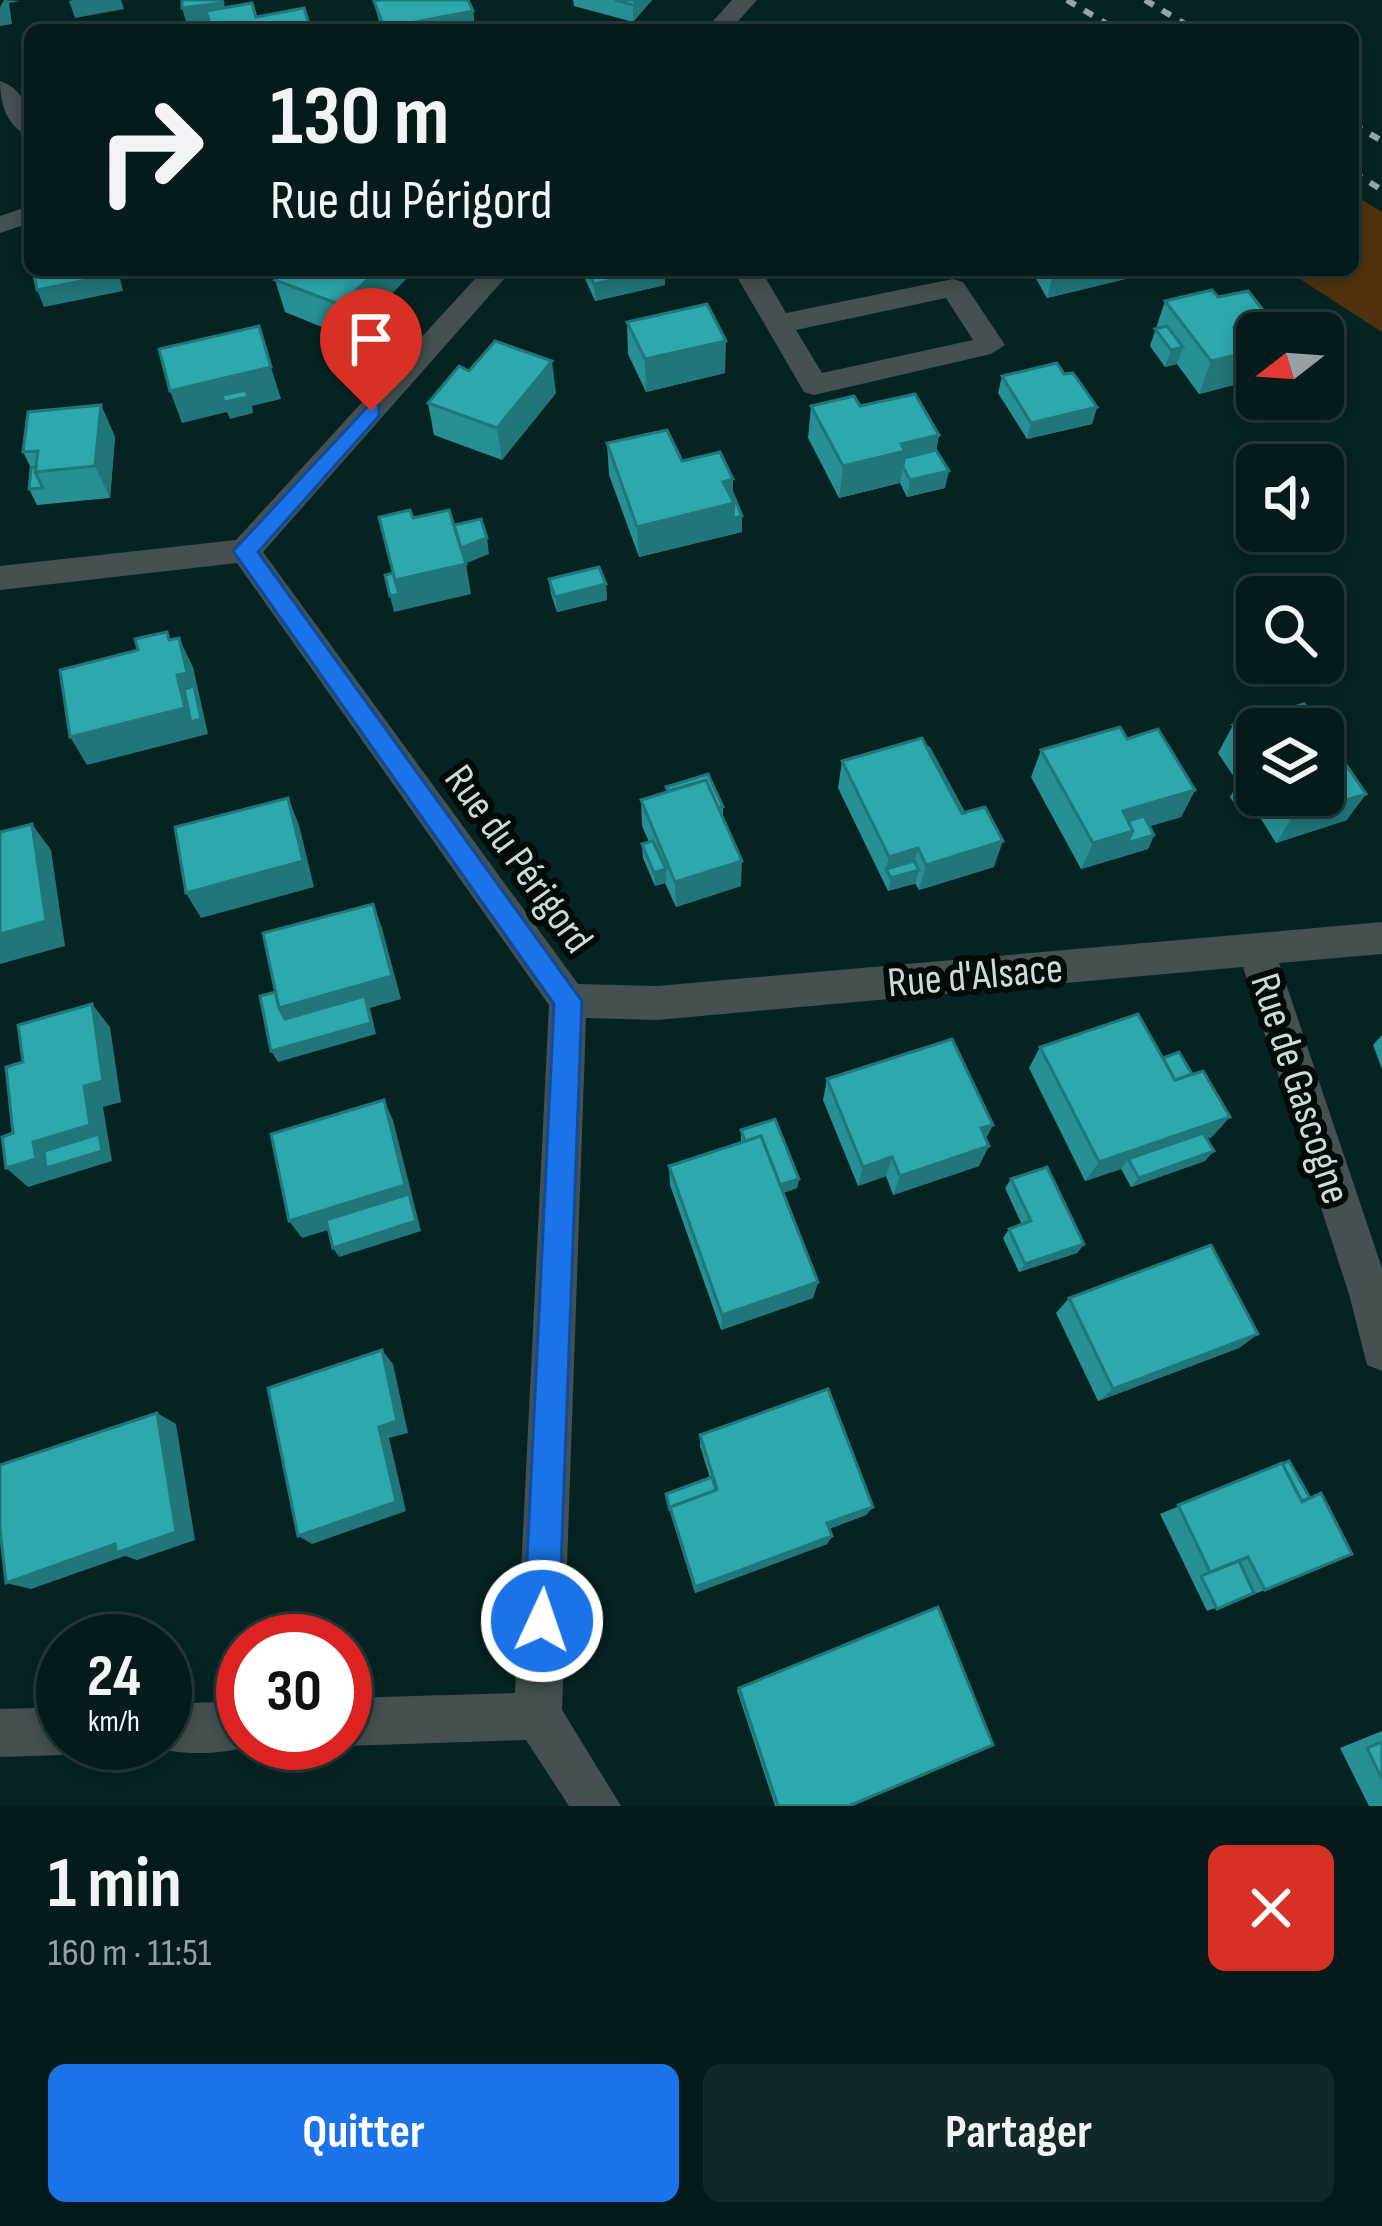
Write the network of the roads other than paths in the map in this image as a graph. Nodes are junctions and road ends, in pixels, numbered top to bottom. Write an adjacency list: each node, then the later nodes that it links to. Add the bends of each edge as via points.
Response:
1 (745, 0): 2 (street)
2 (723, 24)
3 (0, 88): 4 (street)
4 (24, 120)
5 (493, 276): 8 (street)
6 (751, 276): 7 (street)
7 (779, 323): 7 (street, via 814,385 991,345 953,288)
8 (245, 551): 9 (street); 12 (street, Rue du Périgord)
9 (0, 578)
10 (1382, 938): 11 (street, Rue d'Alsace)
11 (1256, 949): 12 (street, Rue d'Alsace, via 657,1003); 13 (street, Rue de Gascogne)
12 (568, 1001): 15 (street, Rue du Périgord)
13 (1376, 1299): 14 (street, Rue de Gascogne)
14 (1382, 1349)
15 (538, 1716): 16 (street); 19 (street)
16 (372, 1721)
17 (36, 1732): 18 (street)
18 (0, 1733)
19 (597, 1806)

